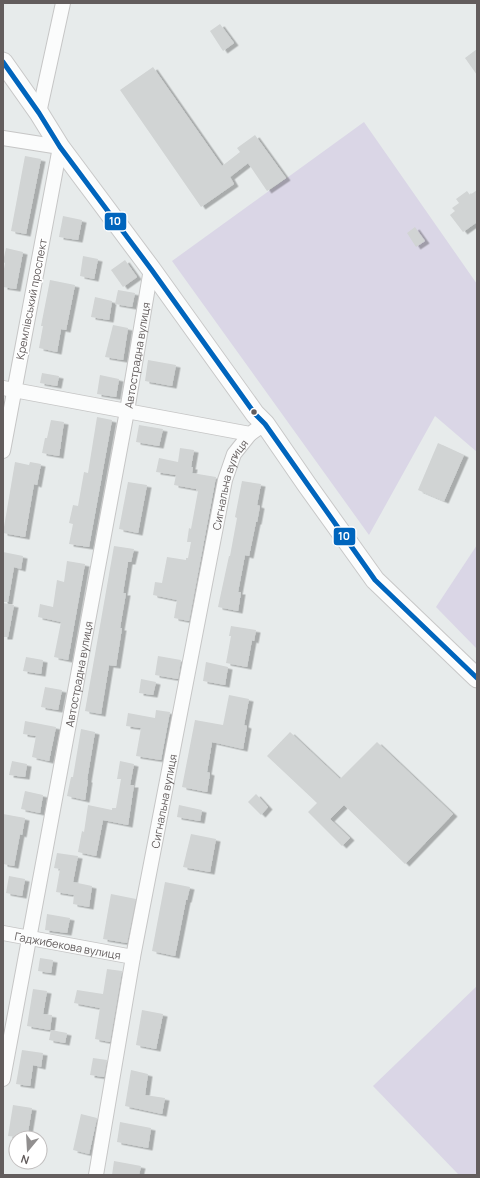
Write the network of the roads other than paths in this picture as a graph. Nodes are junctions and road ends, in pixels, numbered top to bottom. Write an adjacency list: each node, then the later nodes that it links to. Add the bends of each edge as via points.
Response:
1 (63, 3): 3 (street)
2 (3, 62): 3 (street)
3 (39, 113): 5 (street)
4 (3, 138): 5 (street)
5 (60, 147): 6 (street); 7 (street, Кремлівський проспект)
6 (151, 269): 8 (street, Автострадна вулиця); 9 (street, via 255,414)
7 (9, 389): 8 (street); 11 (street, Кремлівський проспект)
8 (127, 411): 10 (street); 14 (street, Автострадна вулиця)
9 (265, 424): 10 (street, Сигнальна вулиця); 12 (street, via 375,580)
10 (250, 434): 15 (street, Сигнальна вулиця, via 234,454 225,480)
11 (3, 451)
12 (477, 678)
13 (3, 933): 14 (street, Гаджибекова вулиця)
14 (29, 938): 15 (street, Гаджибекова вулиця); 16 (street, Автострадна вулиця)
15 (133, 957): 17 (street, Сигнальна вулиця)
16 (3, 1079)
17 (96, 1175)

